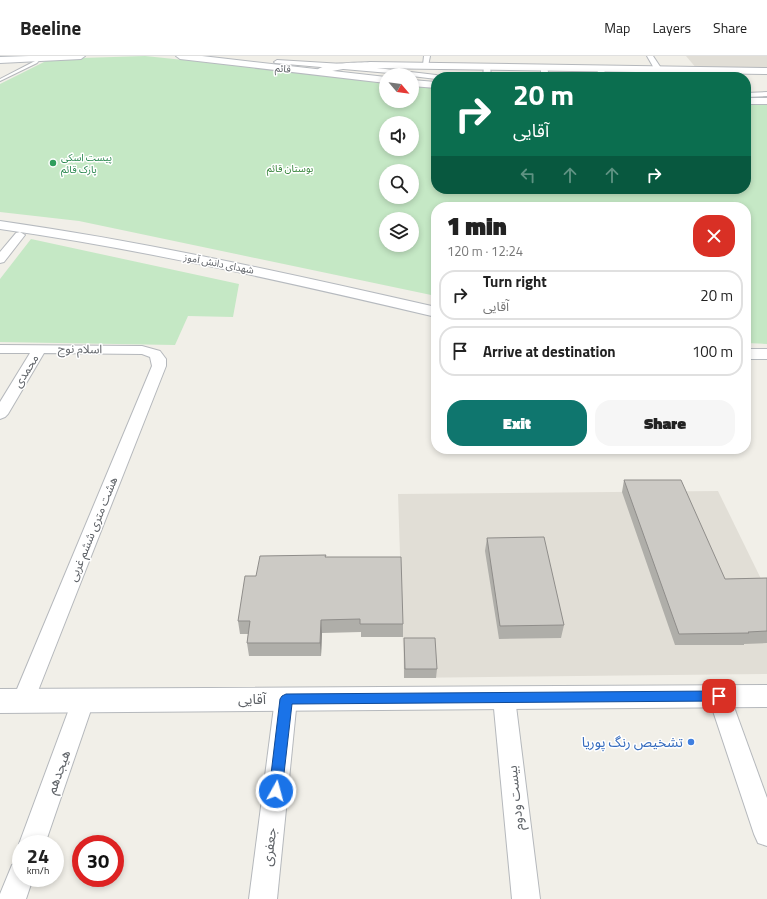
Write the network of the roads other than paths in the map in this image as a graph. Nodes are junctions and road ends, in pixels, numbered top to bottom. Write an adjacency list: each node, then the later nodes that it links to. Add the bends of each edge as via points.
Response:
1 (30, 56): 9 (main road)
2 (81, 56): 7 (main road)
3 (180, 56): 8 (main road, قائم)
4 (257, 56): 11 (main road); 18 (main road, قائم, via 255,59 265,63)
5 (427, 56): 13 (street)
6 (650, 56): 25 (street)
7 (40, 57): 9 (main road); 29 (lane, via 36,62)
8 (196, 57): 11 (main road, قائم)
9 (0, 59)
10 (372, 60): 13 (street); 14 (street)
11 (219, 61): 27 (main road, قائم)
12 (277, 62): 14 (street)
13 (430, 65): 15 (street); 20 (street)
14 (343, 66): 18 (street); 30 (street)
15 (487, 66): 16 (street); 21 (street)
16 (544, 67): 17 (street); 22 (street)
17 (600, 68): 23 (street); 24 (street)
18 (321, 70): 28 (main road, قائم)
19 (767, 71): 26 (street)
20 (432, 72)
21 (487, 72)
22 (544, 72)
23 (601, 72)
24 (649, 72)
25 (660, 72)
26 (750, 72)
27 (379, 77)
28 (379, 77)
29 (0, 80)
30 (431, 80)
31 (431, 80): 32 (main road)
32 (419, 81)
33 (767, 94): 34 (street)
34 (751, 96)
35 (751, 96): 36 (main road)
36 (767, 98)
37 (751, 101): 38 (main road)
38 (767, 101)
39 (0, 219): 43 (main road, via 149,242)
40 (0, 225): 44 (main road, شهدای دانش آموز, via 117,243 210,261)
41 (20, 235): 42 (street)
42 (0, 260)
43 (431, 303)
44 (431, 311)
45 (0, 349): 46 (street, اسلام نوح)
46 (40, 349): 49 (street, اسلام نوح, via 142,350); 52 (street, محمدی)
47 (751, 354): 48 (main road)
48 (767, 354)
49 (158, 356): 57 (street, هشت متری ششم غربی, via 159,366)
50 (751, 362): 51 (main road)
51 (767, 362)
52 (0, 414)
53 (719, 696): 54 (street, آقایی); 55 (street, آقایی); 59 (street)
54 (767, 696)
55 (504, 698): 56 (street, آقایی); 64 (street, بیست ودوم)
56 (286, 699): 58 (street, آقایی); 63 (street, جعفری)
57 (12, 701): 58 (street, آقایی)
58 (83, 701): 60 (street, هیجدهم)
59 (767, 834)
60 (35, 835)
61 (16, 887): 62 (street)
62 (12, 899)
63 (263, 899)
64 (526, 899)

